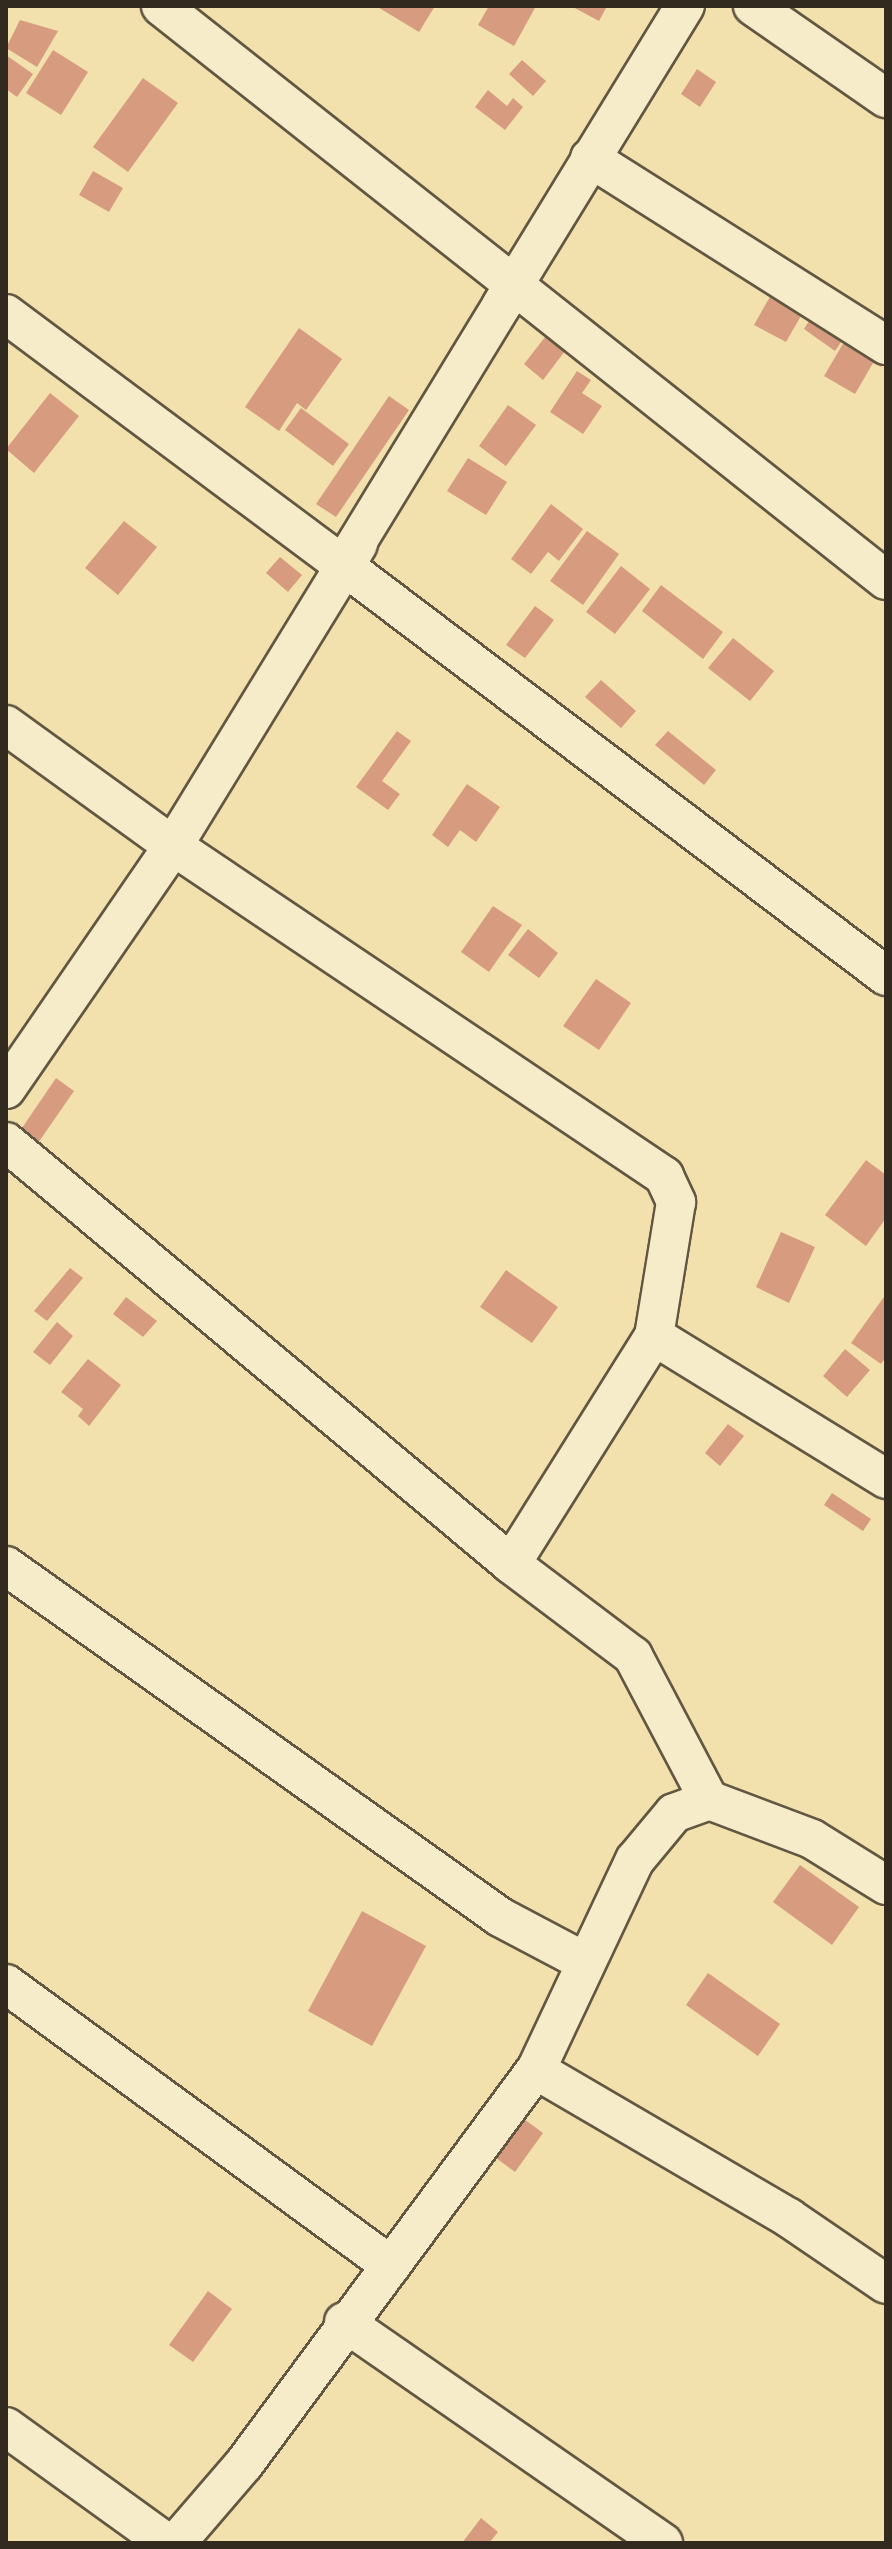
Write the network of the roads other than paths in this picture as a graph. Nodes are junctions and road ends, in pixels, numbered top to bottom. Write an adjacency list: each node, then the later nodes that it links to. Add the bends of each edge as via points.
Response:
1 (161, 6): 6 (street)
2 (685, 6): 5 (street)
3 (753, 6): 4 (street)
4 (886, 98)
5 (590, 158): 6 (street); 8 (street)
6 (514, 285): 9 (street); 10 (street)
7 (6, 314): 9 (street)
8 (886, 345)
9 (343, 565): 12 (street); 13 (street)
10 (886, 580)
11 (6, 725): 12 (street)
12 (173, 846): 14 (street); 16 (street, via 664,1176 676,1202)
13 (886, 976)
14 (6, 1089)
15 (6, 1142): 18 (street)
16 (654, 1336): 17 (street); 18 (street)
17 (886, 1479)
18 (511, 1564): 20 (street, via 633,1656)
19 (6, 1566): 22 (street, via 500,1917)
20 (709, 1800): 21 (street, via 812,1839); 22 (street, via 674,1813 635,1860)
21 (886, 1885)
22 (585, 1962): 24 (street)
23 (6, 1984): 25 (street)
24 (536, 2070): 25 (street); 26 (street, via 789,2218)
25 (391, 2266): 27 (street)
26 (886, 2284)
27 (344, 2322): 30 (street, via 244,2464); 31 (street)
28 (6, 2427): 29 (street)
29 (167, 2543)
30 (176, 2543)
31 (663, 2543)

